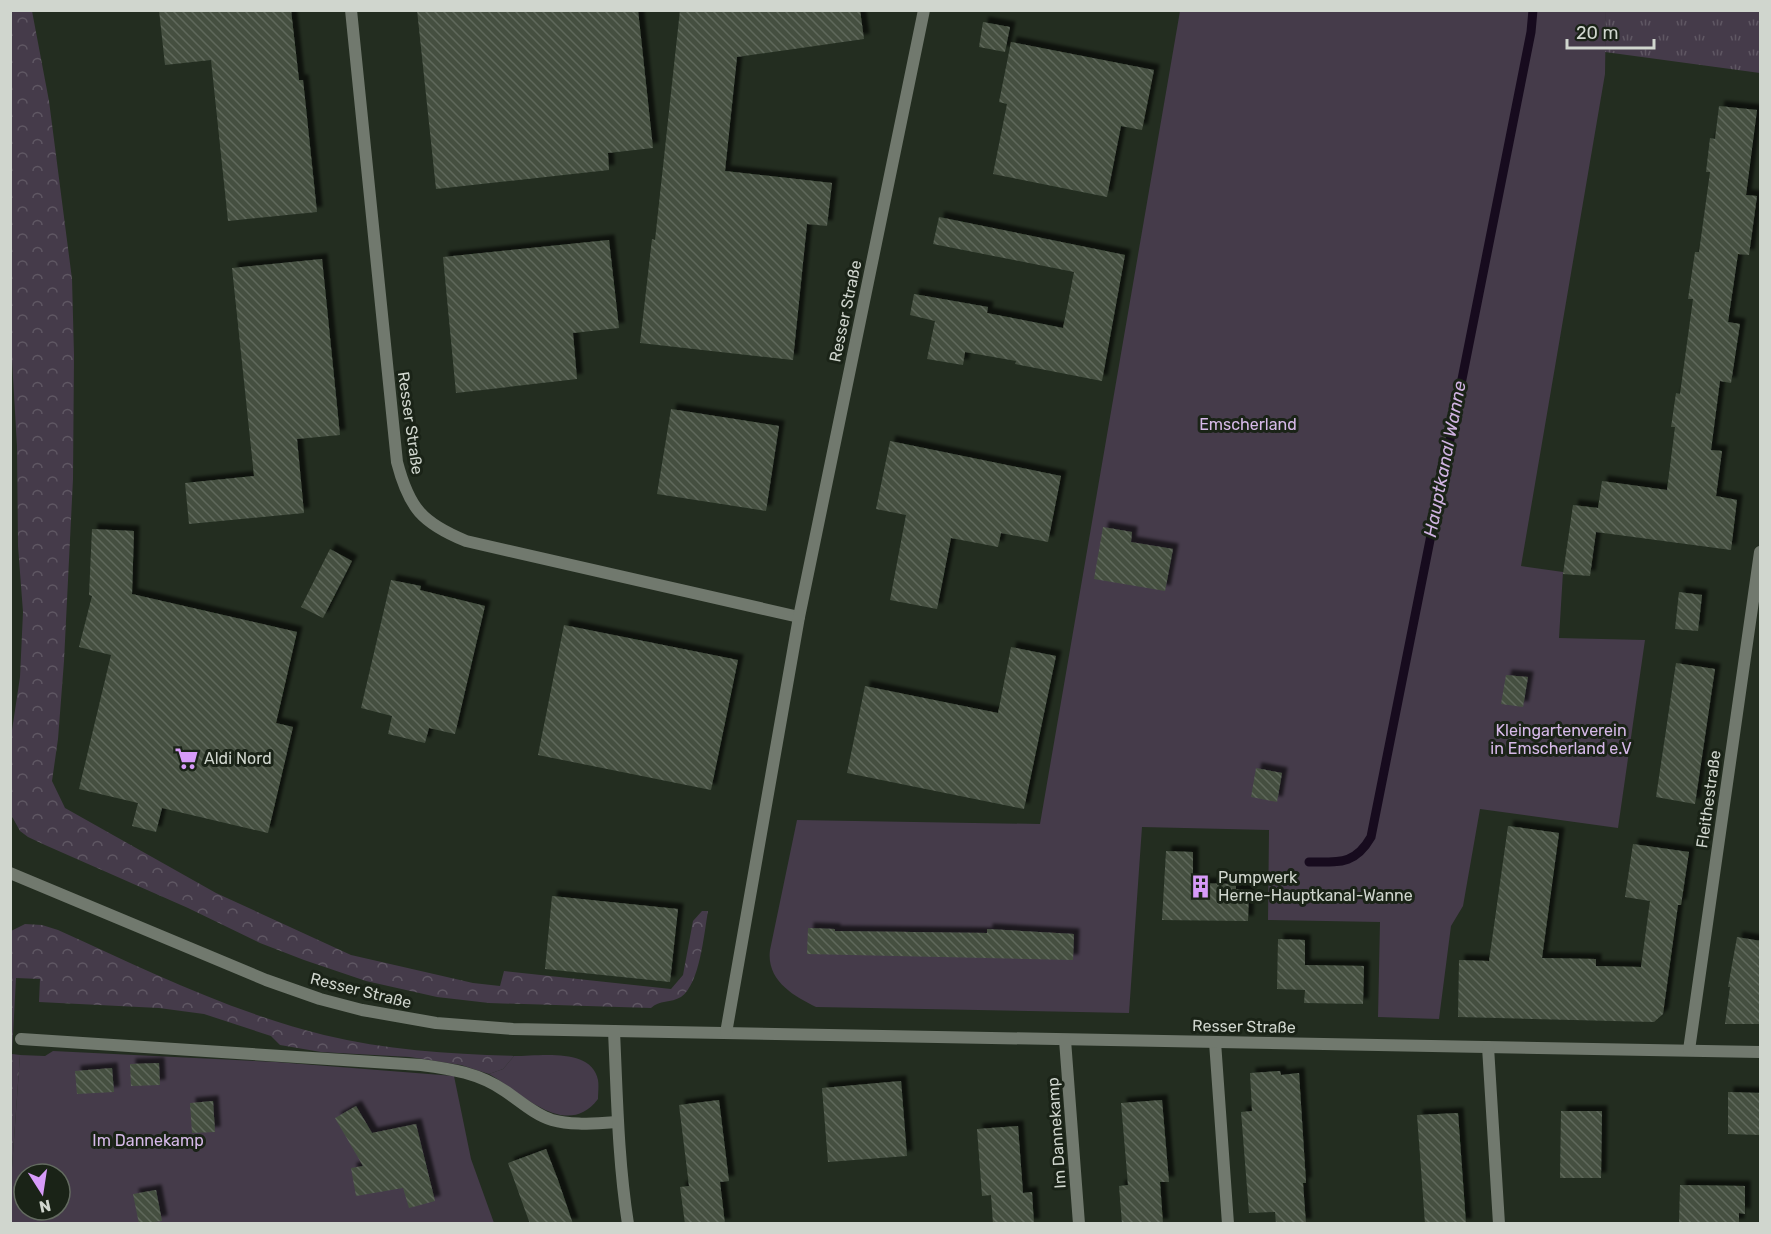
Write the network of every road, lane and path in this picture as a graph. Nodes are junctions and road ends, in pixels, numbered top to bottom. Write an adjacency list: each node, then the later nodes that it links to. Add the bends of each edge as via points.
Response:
1 (351, 10): 4 (street, Resser Straße, via 397,462 404,489 419,512 440,530 466,541)
2 (924, 10): 4 (street, Resser Straße)
3 (1761, 552): 12 (street, Fleithestraße)
4 (799, 617): 7 (street, Resser Straße)
5 (10, 873): 6 (street, Resser Straße, via 266,980 362,1010 436,1023)
6 (614, 1031): 7 (street, Resser Straße); 14 (street)
7 (726, 1034): 9 (street, Resser Straße)
8 (21, 1039): 14 (street, via 458,1070 483,1078 551,1120 571,1124)
9 (1065, 1040): 10 (street, Resser Straße); 16 (street, Im Dannekamp)
10 (1215, 1042): 11 (street, Resser Straße); 17 (street)
11 (1488, 1047): 12 (street, Resser Straße); 18 (street)
12 (1689, 1050): 13 (street, Resser Straße)
13 (1761, 1052)
14 (618, 1122): 15 (street)
15 (628, 1224)
16 (1079, 1224)
17 (1228, 1224)
18 (1499, 1224)

